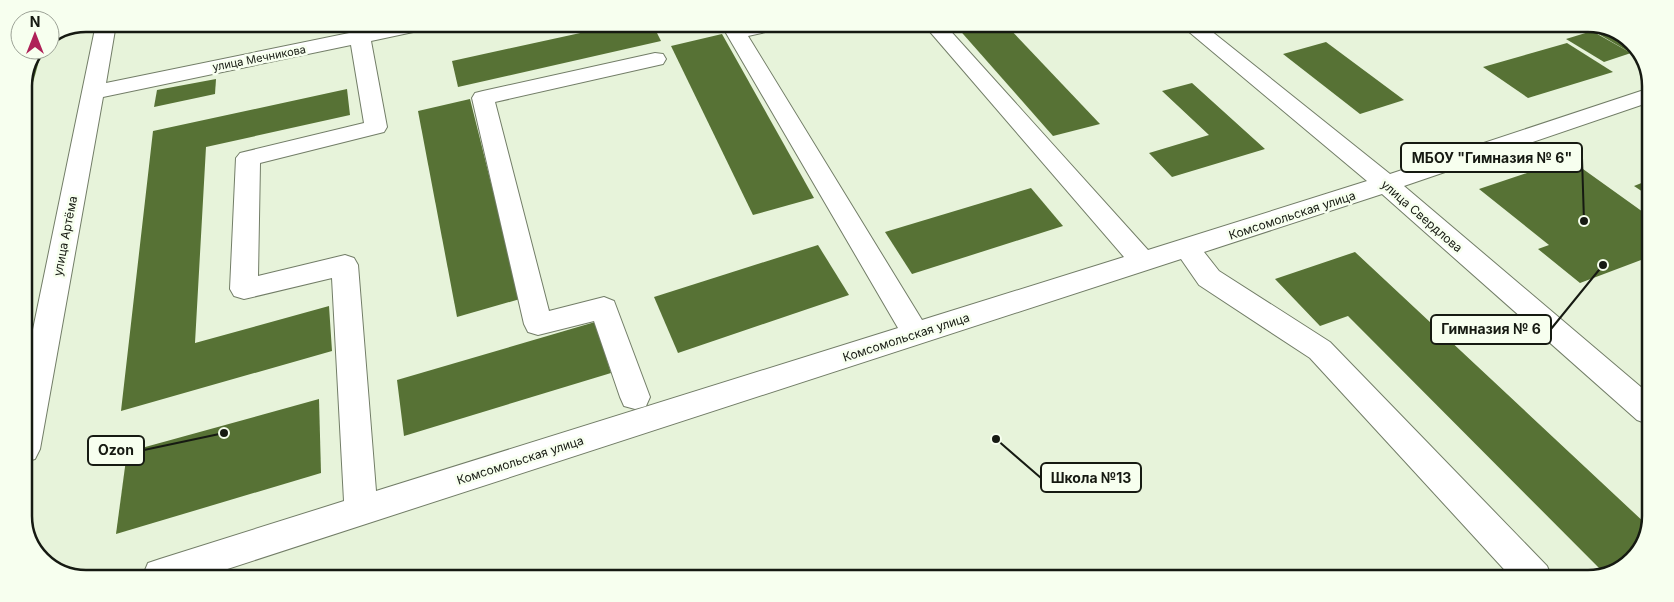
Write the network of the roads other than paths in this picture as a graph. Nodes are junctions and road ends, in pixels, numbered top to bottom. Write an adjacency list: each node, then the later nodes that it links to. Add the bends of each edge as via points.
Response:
1 (104, 32): 8 (street, улица Артёма)
2 (388, 32): 6 (street, улица Мечникова)
3 (740, 32): 13 (street, via 736,33)
4 (941, 32): 12 (street)
5 (1199, 32): 10 (street, улица Свердлова)
6 (360, 38): 8 (street, улица Мечникова); 17 (street, via 376,127 248,158 244,289 345,265)
7 (655, 59): 14 (street, via 484,98 538,324 604,308)
8 (93, 92): 15 (street, улица Артёма)
9 (1641, 98): 10 (street, Комсомольская улица)
10 (1386, 184): 11 (street, Комсомольская улица); 16 (street, улица Свердлова)
11 (1187, 248): 12 (street, Комсомольская улица); 19 (street, via 1209,278 1320,350)
12 (1143, 262): 13 (street, Комсомольская улица)
13 (916, 334): 17 (street, Комсомольская улица)
14 (635, 398)
15 (33, 404)
16 (1642, 406)
17 (361, 510): 18 (street, Комсомольская улица)
18 (175, 570)
19 (1528, 570)

